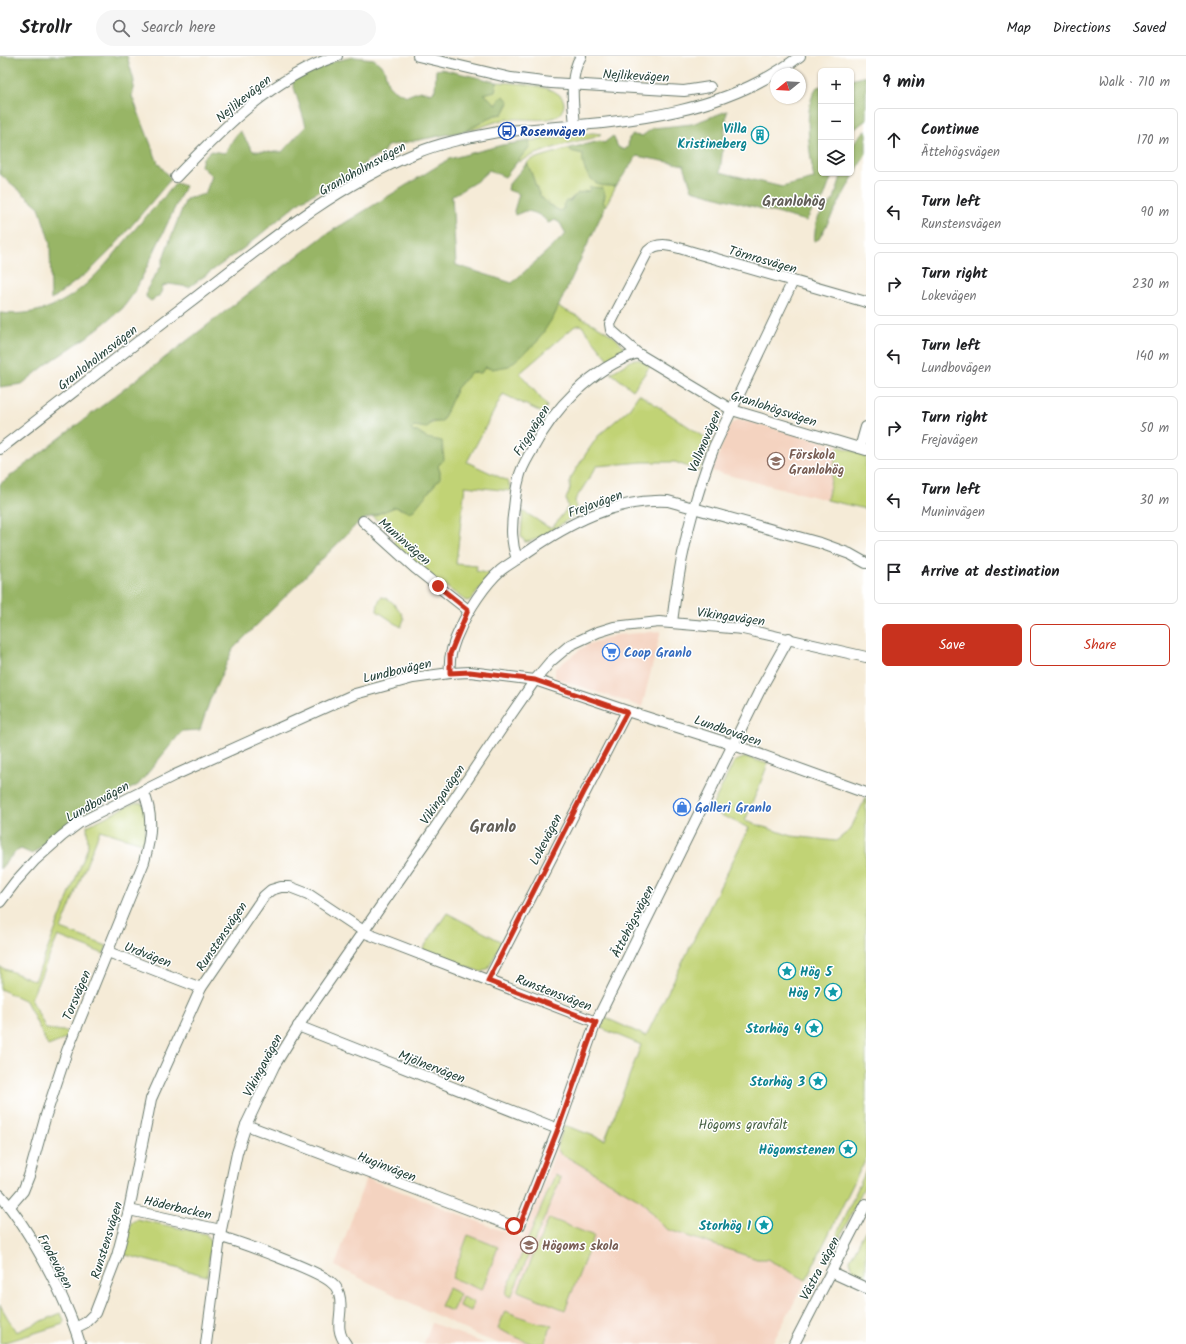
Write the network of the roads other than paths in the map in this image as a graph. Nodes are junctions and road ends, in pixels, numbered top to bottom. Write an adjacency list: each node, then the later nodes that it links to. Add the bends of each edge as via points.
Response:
1 (337, 56): 8 (street, Nejlikevägen, via 303,70 267,92 225,128)
2 (418, 56): 5 (street, Nejlikevägen, via 511,78)
3 (581, 56): 5 (street, via 574,74)
4 (800, 56): 7 (street, Granloholmsvägen, via 772,76 699,107 657,116)
5 (574, 84): 6 (street, Nejlikevägen, via 684,90); 7 (street)
6 (710, 86)
7 (575, 125): 15 (street, Granloholmsvägen, via 474,136 418,152 378,170 290,226)
8 (176, 177)
9 (652, 247): 10 (street, Törnrosvägen, via 665,245); 12 (street, Granlohögsvägen, via 610,324 611,330)
10 (793, 281): 11 (street, Törnrosvägen); 13 (street, Vallmovägen)
11 (866, 302)
12 (637, 353): 13 (street, Granlohögsvägen); 19 (street, Friggvägen, via 603,370 571,396 552,416 539,437 519,476 516,488 511,538)
13 (732, 410): 16 (street, Granlohögsvägen); 17 (street, Vallmovägen, via 704,472)
14 (866, 427): 16 (street)
15 (0, 449)
16 (863, 449)
17 (694, 507): 19 (street, Frejavägen, via 653,500 617,506 564,528); 20 (street, Frejavägen, via 820,543); 22 (street, Vallmovägen, via 681,559)
18 (363, 521): 21 (street, Muninvägen, via 414,568)
19 (517, 559): 21 (street, Frejavägen, via 501,571)
20 (866, 563)
21 (468, 610): 25 (street, Frejavägen, via 450,654)
22 (672, 622): 23 (street, Vikingavägen, via 743,629); 26 (street, Vikingavägen, via 628,624 591,635 560,652)
23 (789, 638): 24 (street, Vikingavägen); 28 (street, Ättehögsvägen)
24 (866, 657)
25 (450, 673): 26 (street, Lundbovägen, via 470,672); 29 (street, Lundbovägen, via 413,678 355,694)
26 (535, 680): 27 (street, Lundbovägen); 32 (street, Vikingavägen)
27 (627, 712): 28 (street, Lundbovägen); 34 (street, Lokevägen)
28 (734, 745): 30 (street, Lundbovägen); 36 (street, Ättehögsvägen)
29 (143, 791): 31 (street, Lundbovägen, via 80,823 62,836 16,881); 33 (street, Torsvägen, via 151,814 150,843)
30 (866, 793)
31 (0, 902)
32 (363, 931): 34 (street, Runstensvägen); 35 (street, Runstensvägen, via 308,894 290,887 271,890 264,896); 37 (street, Vikingavägen)
33 (108, 952): 35 (street, Urdvägen); 42 (street, Torsvägen, via 66,1051 29,1176 23,1191)
34 (488, 981): 36 (street, Runstensvägen)
35 (201, 988): 43 (street, Runstensvägen, via 151,1099)
36 (596, 1022): 39 (street, Ättehögsvägen)
37 (298, 1026): 38 (street, Vikingavägen, via 274,1066); 39 (street, Mjölnervägen)
38 (246, 1125): 44 (street, Huginvägen, via 500,1222); 45 (street, Vikingavägen, via 237,1153)
39 (558, 1129): 44 (street, Ättehögsvägen)
40 (0, 1195): 42 (street, Frodevägen)
41 (866, 1204): 46 (street, Västra vägen)
42 (10, 1206): 48 (street, Frodevägen, via 54,1282)
43 (129, 1210): 45 (street, Höderbacken); 48 (street, Runstensvägen, via 117,1256 95,1312 86,1323)
44 (520, 1225)
45 (221, 1233): 50 (street, Vikingavägen); 51 (street, via 334,1284 341,1303 338,1330)
46 (831, 1272): 47 (street); 52 (street, Västra vägen)
47 (866, 1288)
48 (75, 1328): 49 (street, Frodevägen)
49 (80, 1344)
50 (206, 1344)
51 (346, 1344)
52 (794, 1344)

